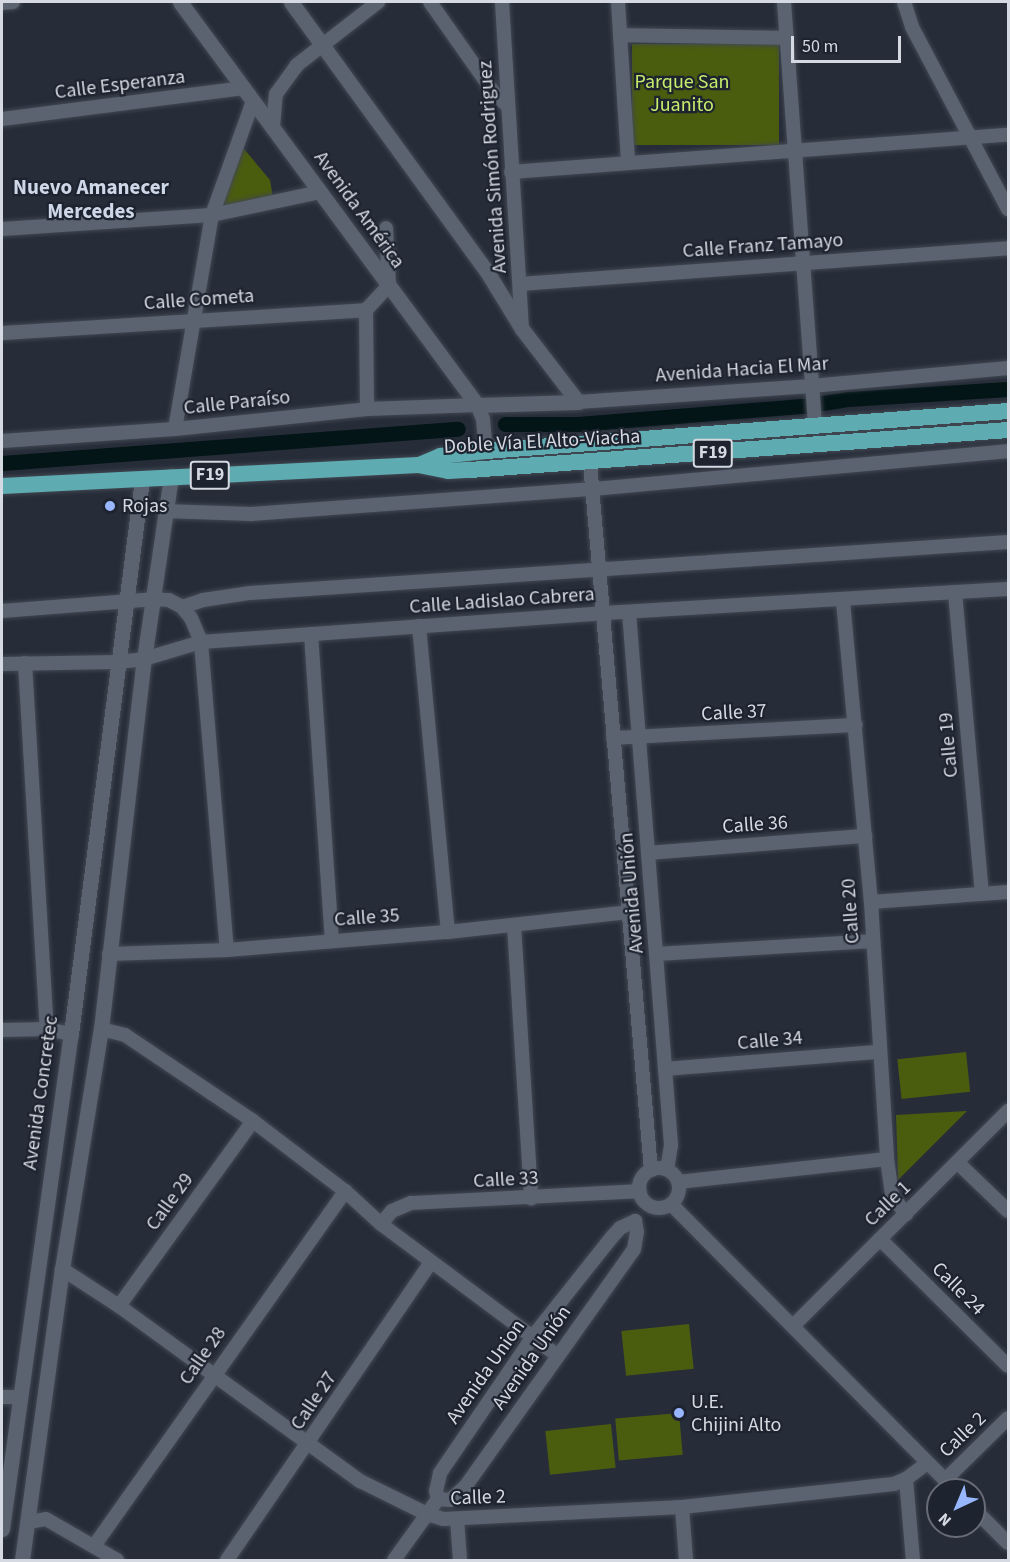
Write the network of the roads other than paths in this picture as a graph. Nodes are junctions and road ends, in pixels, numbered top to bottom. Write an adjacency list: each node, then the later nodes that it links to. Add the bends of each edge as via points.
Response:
1 (12, 2): 10 (street)
2 (180, 2): 14 (street, Avenida América)
3 (291, 2): 13 (street)
4 (378, 2): 13 (street)
5 (430, 2): 15 (street, via 494,93)
6 (502, 2): 15 (street, Avenida Simón Rodriguez)
7 (618, 2): 11 (street)
8 (784, 2): 12 (street)
9 (904, 2): 19 (street, via 912,27)
10 (2, 3)
11 (620, 35): 12 (street); 21 (street)
12 (786, 38): 20 (street)
13 (323, 47): 17 (street, via 297,65 276,94); 34 (street, via 486,270)
14 (248, 95): 16 (street, Calle Esperanza); 17 (street, Avenida América); 25 (street)
15 (507, 105): 22 (street, Avenida Simón Rodriguez)
16 (2, 119)
17 (273, 127): 23 (street, Avenida América)
18 (1008, 135): 19 (street)
19 (970, 138): 20 (street); 24 (street)
20 (794, 151): 21 (street); 29 (street)
21 (628, 161): 22 (street)
22 (511, 172): 30 (street, Avenida Simón Rodriguez)
23 (320, 192): 25 (street); 31 (street, Avenida América)
24 (1008, 208)
25 (212, 215): 27 (street); 33 (street)
26 (386, 228): 31 (street)
27 (2, 229)
28 (1008, 248): 29 (street, Calle Franz Tamayo)
29 (804, 263): 30 (street, Calle Franz Tamayo); 37 (street)
30 (520, 284): 34 (street, Avenida Simón Rodriguez)
31 (389, 285): 32 (street); 41 (street, Avenida América)
32 (366, 310): 33 (street, Calle Cometa); 39 (street)
33 (192, 319): 35 (street, Calle Cometa); 43 (street)
34 (522, 329): 38 (street)
35 (2, 333)
36 (1008, 368): 37 (street, Avenida Hacia El Mar)
37 (812, 391): 38 (street, Avenida Hacia El Mar); 42 (street)
38 (578, 402): 41 (street, Avenida Hacia El Mar)
39 (367, 409): 41 (street, Calle Paraíso); 43 (street, Calle Paraíso)
40 (1008, 411): 42 (highway, Doble Vía El Alto-Viacha / F19)
41 (480, 412): 46 (street, Avenida América)
42 (814, 422): 46 (highway, Doble Vía El Alto-Viacha / F19)
43 (175, 429): 45 (street, Calle Paraíso)
44 (1008, 430): 48 (highway, Doble Vía El Alto-Viacha / F19)
45 (2, 441)
46 (485, 444): 49 (highway, Doble Vía El Alto-Viacha / F19)
47 (1008, 451): 53 (street)
48 (590, 463): 49 (highway, Doble Vía El Alto-Viacha / F19, via 448,471); 53 (street)
49 (418, 465): 50 (highway, F19)
50 (171, 476): 51 (highway, F19); 54 (street)
51 (142, 479): 52 (highway, F19); 60 (street, Avenida Concretec)
52 (2, 486)
53 (592, 489): 54 (street, via 251,514); 56 (street)
54 (164, 511): 59 (street)
55 (1008, 542): 56 (street)
56 (599, 570): 62 (street, via 250,593); 65 (street)
57 (1008, 590): 58 (street, Calle Ladislao Cabrera)
58 (955, 592): 61 (street, Calle Ladislao Cabrera); 79 (street, Calle 19)
59 (153, 599): 60 (street); 62 (street, via 169,600); 69 (street)
60 (127, 601): 63 (street); 70 (street, Avenida Concretec)
61 (843, 601): 64 (street, Calle Ladislao Cabrera); 73 (street, Calle 20)
62 (182, 607): 68 (street)
63 (2, 611)
64 (629, 612): 65 (street, Calle Ladislao Cabrera); 75 (street, Avenida Unión)
65 (603, 613): 66 (street, Calle Ladislao Cabrera); 74 (street)
66 (419, 626): 67 (street, Calle Ladislao Cabrera); 83 (street)
67 (310, 634): 68 (street, Calle Ladislao Cabrera); 84 (street)
68 (201, 642): 69 (street, Calle Ladislao Cabrera); 86 (street)
69 (144, 659): 70 (street, Calle Ladislao Cabrera); 87 (street)
70 (117, 662): 71 (street, Calle Ladislao Cabrera); 92 (street, Avenida Concretec)
71 (25, 663): 72 (street, Calle Ladislao Cabrera); 89 (street)
72 (2, 664)
73 (856, 725): 75 (street, Calle 37); 76 (street, Calle 20)
74 (613, 738): 75 (street, Calle 37); 81 (street)
75 (639, 738): 77 (street, Avenida Unión)
76 (865, 836): 77 (street, Calle 36); 80 (street, Calle 20)
77 (648, 853): 88 (street, Avenida Unión)
78 (1008, 892): 79 (street)
79 (982, 894): 80 (street)
80 (872, 902): 85 (street, Calle 20)
81 (628, 912): 82 (street, Calle 35); 99 (street)
82 (514, 925): 83 (street, Calle 35); 104 (street)
83 (447, 932): 84 (street, Calle 35)
84 (332, 939): 86 (street, Calle 35)
85 (873, 941): 88 (street); 93 (street, Calle 20)
86 (227, 950): 87 (street, Calle 35)
87 (109, 954): 90 (street)
88 (656, 954): 94 (street, Avenida Unión)
89 (47, 1029): 91 (street); 92 (street)
90 (101, 1029): 96 (street, via 125,1035); 113 (street)
91 (2, 1030)
92 (71, 1034): 121 (street, Avenida Concretec)
93 (878, 1052): 94 (street, Calle 34); 97 (street, Calle 20)
94 (665, 1069): 100 (street, Avenida Unión, via 672,1144)
95 (1008, 1111): 98 (street, Calle 1)
96 (253, 1121): 102 (street); 114 (street, Calle 29)
97 (887, 1159): 101 (street); 108 (street, Calle 20, via 892,1196)
98 (958, 1163): 107 (street); 108 (street, Calle 1)
99 (651, 1170): 100 (street); 103 (street, via 642,1179)
100 (667, 1170): 101 (street)
101 (678, 1182): 106 (street, via 678,1194)
102 (345, 1191): 110 (street); 119 (street, Calle 28)
103 (640, 1191): 104 (street, Calle 33); 105 (street)
104 (531, 1198): 110 (street, Calle 33, via 411,1203 392,1211)
105 (648, 1204): 106 (street, via 660,1208); 109 (street, Avenida Union)
106 (671, 1204): 115 (street)
107 (1008, 1211)
108 (906, 1214): 111 (street, Calle 1)
109 (635, 1221): 116 (street, Avenida Union, via 612,1237); 117 (street, Avenida Unión, via 634,1249)
110 (381, 1224): 112 (street)
111 (880, 1239): 115 (street, Calle 1); 118 (street, Calle 24)
112 (431, 1262): 116 (street); 123 (street, Calle 27)
113 (62, 1269): 114 (street, Calle 2); 132 (street)
114 (119, 1306): 119 (street, Calle 2)
115 (794, 1325): 124 (street)
116 (534, 1335): 117 (street); 128 (street, Avenida Union, via 440,1473 435,1491)
117 (557, 1355): 128 (street, Avenida Unión, via 465,1487 450,1500)
118 (1008, 1366)
119 (212, 1375): 123 (street, Calle 2); 136 (street, Calle 28)
120 (2, 1397): 121 (street)
121 (21, 1398): 134 (street, Avenida Concretec)
122 (1008, 1418): 126 (street, Calle 2)
123 (307, 1445): 130 (street, Calle 2, via 360,1481); 139 (street, Calle 27)
124 (927, 1462): 125 (street); 127 (street, Calle 2)
125 (943, 1478)
126 (956, 1478)
127 (906, 1479): 129 (street, Calle 2, via 894,1484); 143 (street)
128 (438, 1499): 130 (street, Avenida Union)
129 (682, 1507): 131 (street, Calle 2); 142 (street)
130 (427, 1514): 131 (street, Calle 2); 140 (street, Avenida Union)
131 (457, 1519): 141 (street)
132 (28, 1521): 136 (street, via 46,1519); 137 (street)
133 (986, 1521): 135 (street)
134 (2, 1529)
135 (1008, 1544)
136 (94, 1546): 138 (street)
137 (22, 1560)
138 (117, 1560)
139 (227, 1560)
140 (394, 1560)
141 (460, 1560)
142 (686, 1560)
143 (913, 1560)

